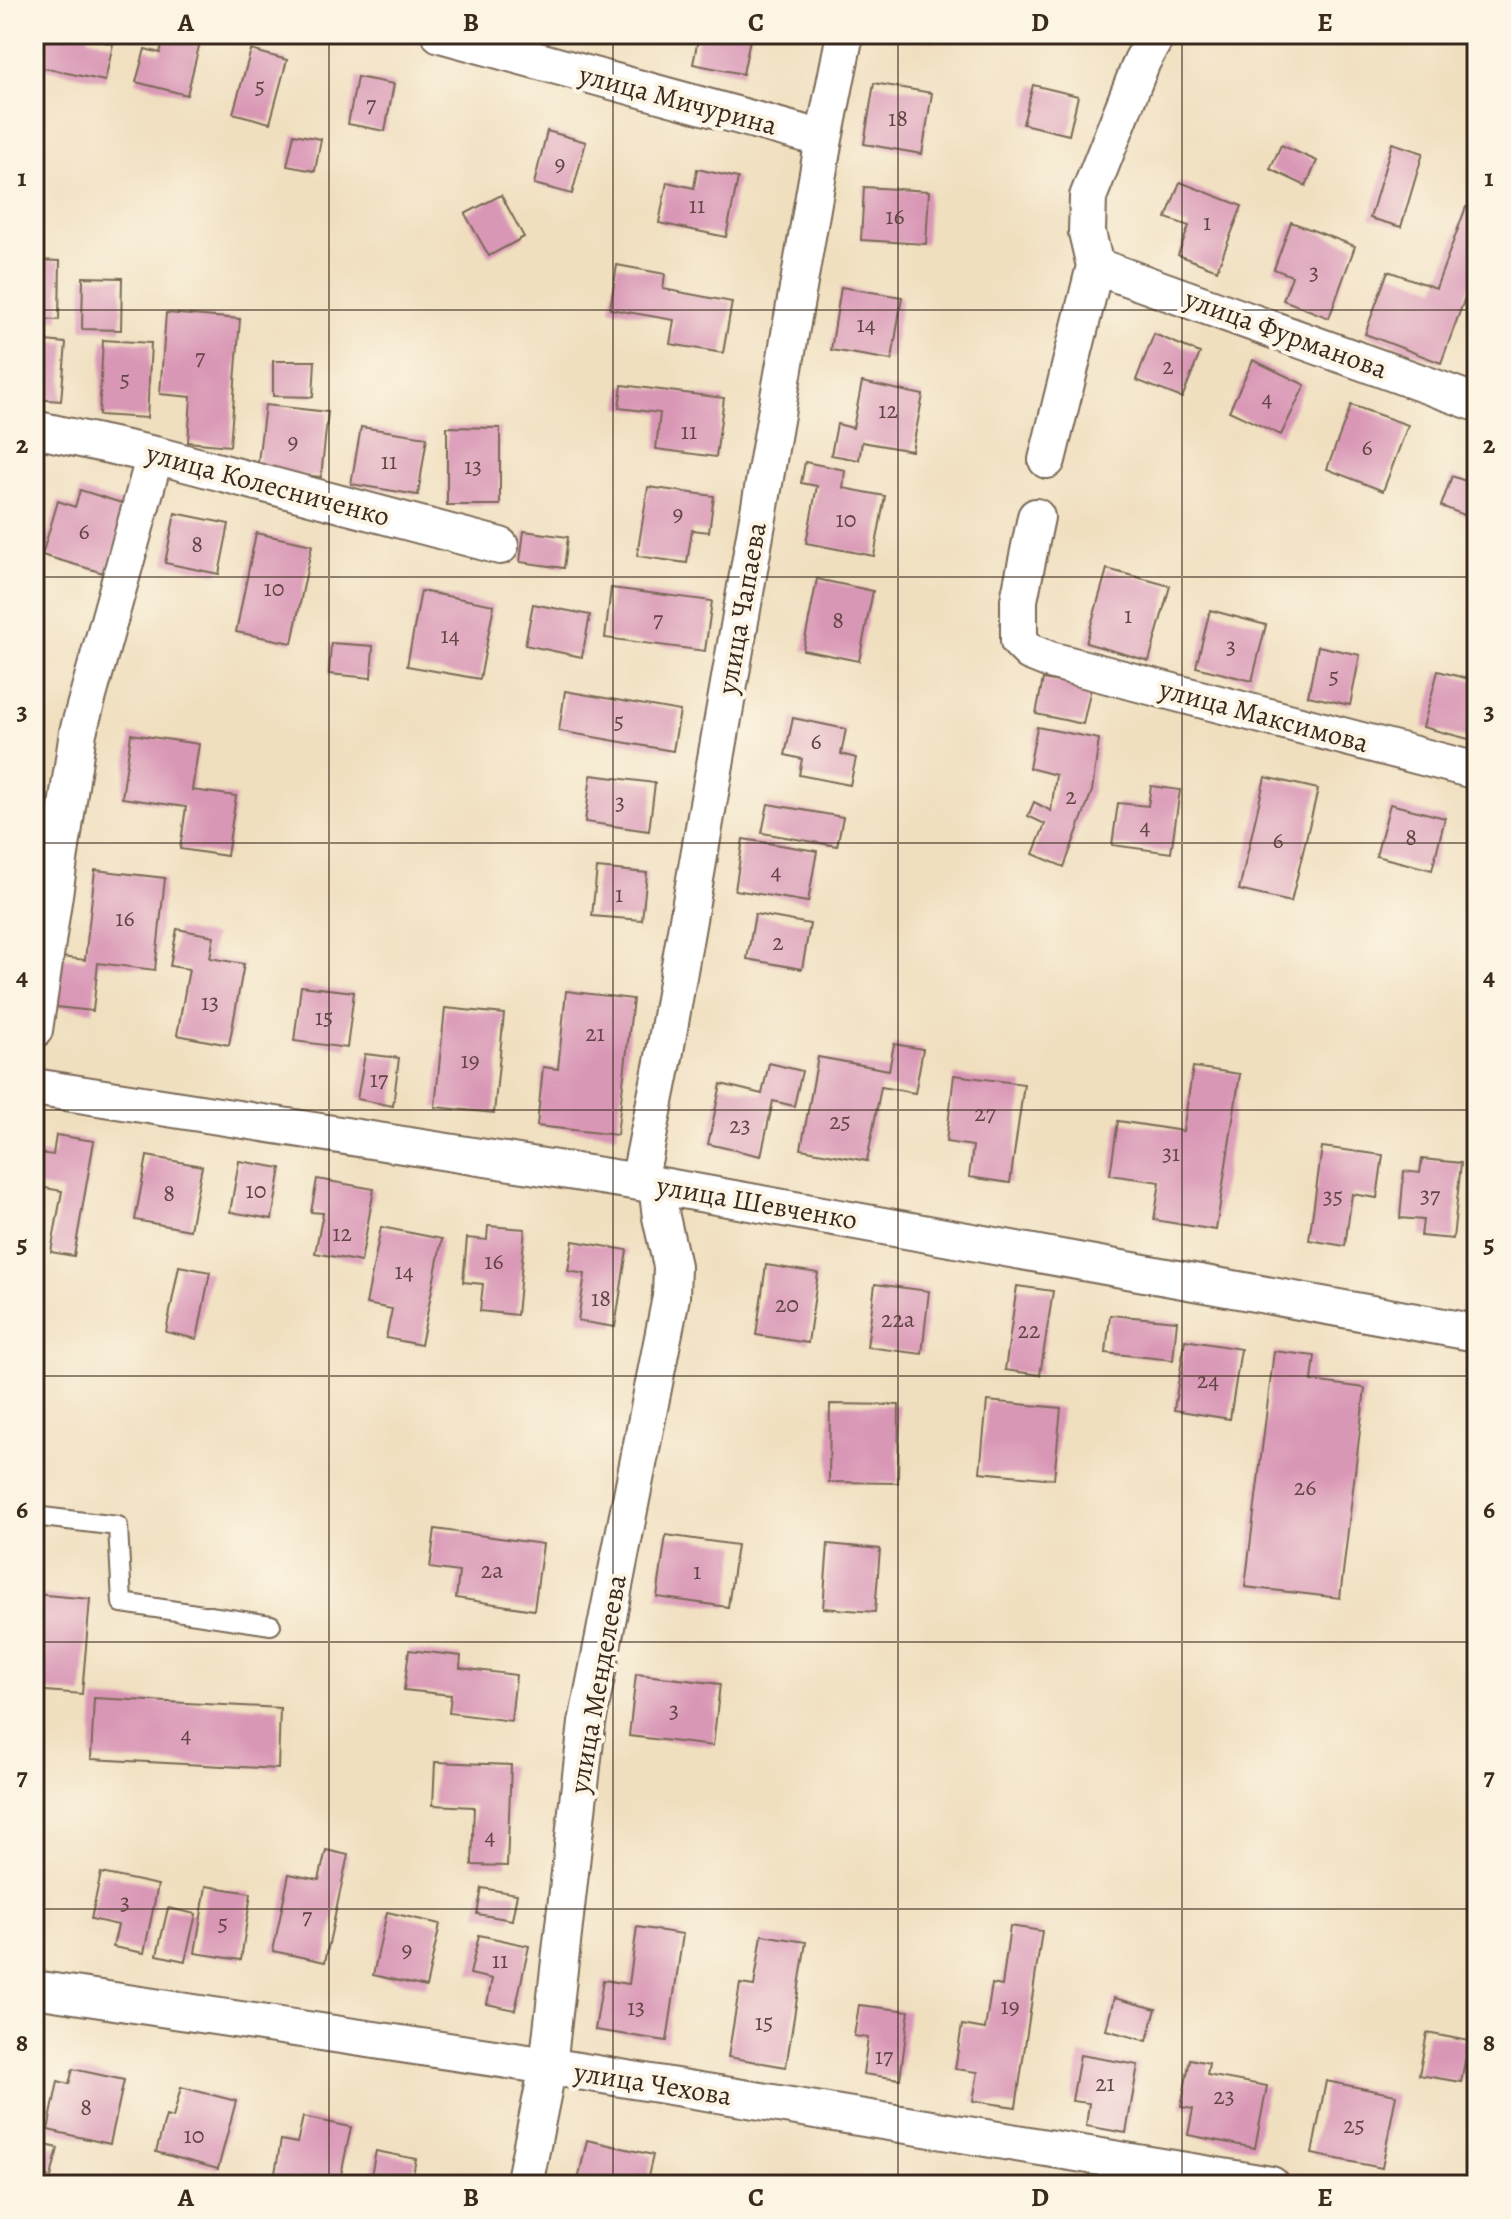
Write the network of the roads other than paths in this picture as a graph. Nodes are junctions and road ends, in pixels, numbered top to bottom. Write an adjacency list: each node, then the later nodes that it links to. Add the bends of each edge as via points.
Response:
1 (440, 34): 4 (street, улица Мичурина)
2 (845, 34): 4 (street, улица Чапаева)
3 (1157, 34): 5 (street, via 1088,197 1087,232)
4 (824, 139): 15 (street, улица Чапаева, via 667,1041)
5 (1095, 266): 6 (street, улица Фурманова); 9 (street)
6 (1477, 403)
7 (34, 429): 8 (street, улица Колесниченко)
8 (155, 455): 11 (street, улица Колесниченко); 13 (street, via 78,732)
9 (1047, 460)
10 (1036, 517): 12 (street, улица Максимова, via 1019,600 1019,641 1030,652)
11 (500, 546)
12 (1477, 771)
13 (34, 1030)
14 (34, 1087): 15 (street, улица Шевченко)
15 (648, 1184): 16 (street, улица Шевченко); 20 (street, улица Менделеева, via 672,1266 671,1297 587,1723)
16 (1477, 1333)
17 (34, 1516): 18 (lane, via 118,1526 122,1603)
18 (271, 1625)
19 (34, 1989): 20 (street, улица Чехова)
20 (548, 2066): 21 (street, улица Менделеева); 22 (street, улица Чехова)
21 (524, 2185)
22 (1271, 2185)

